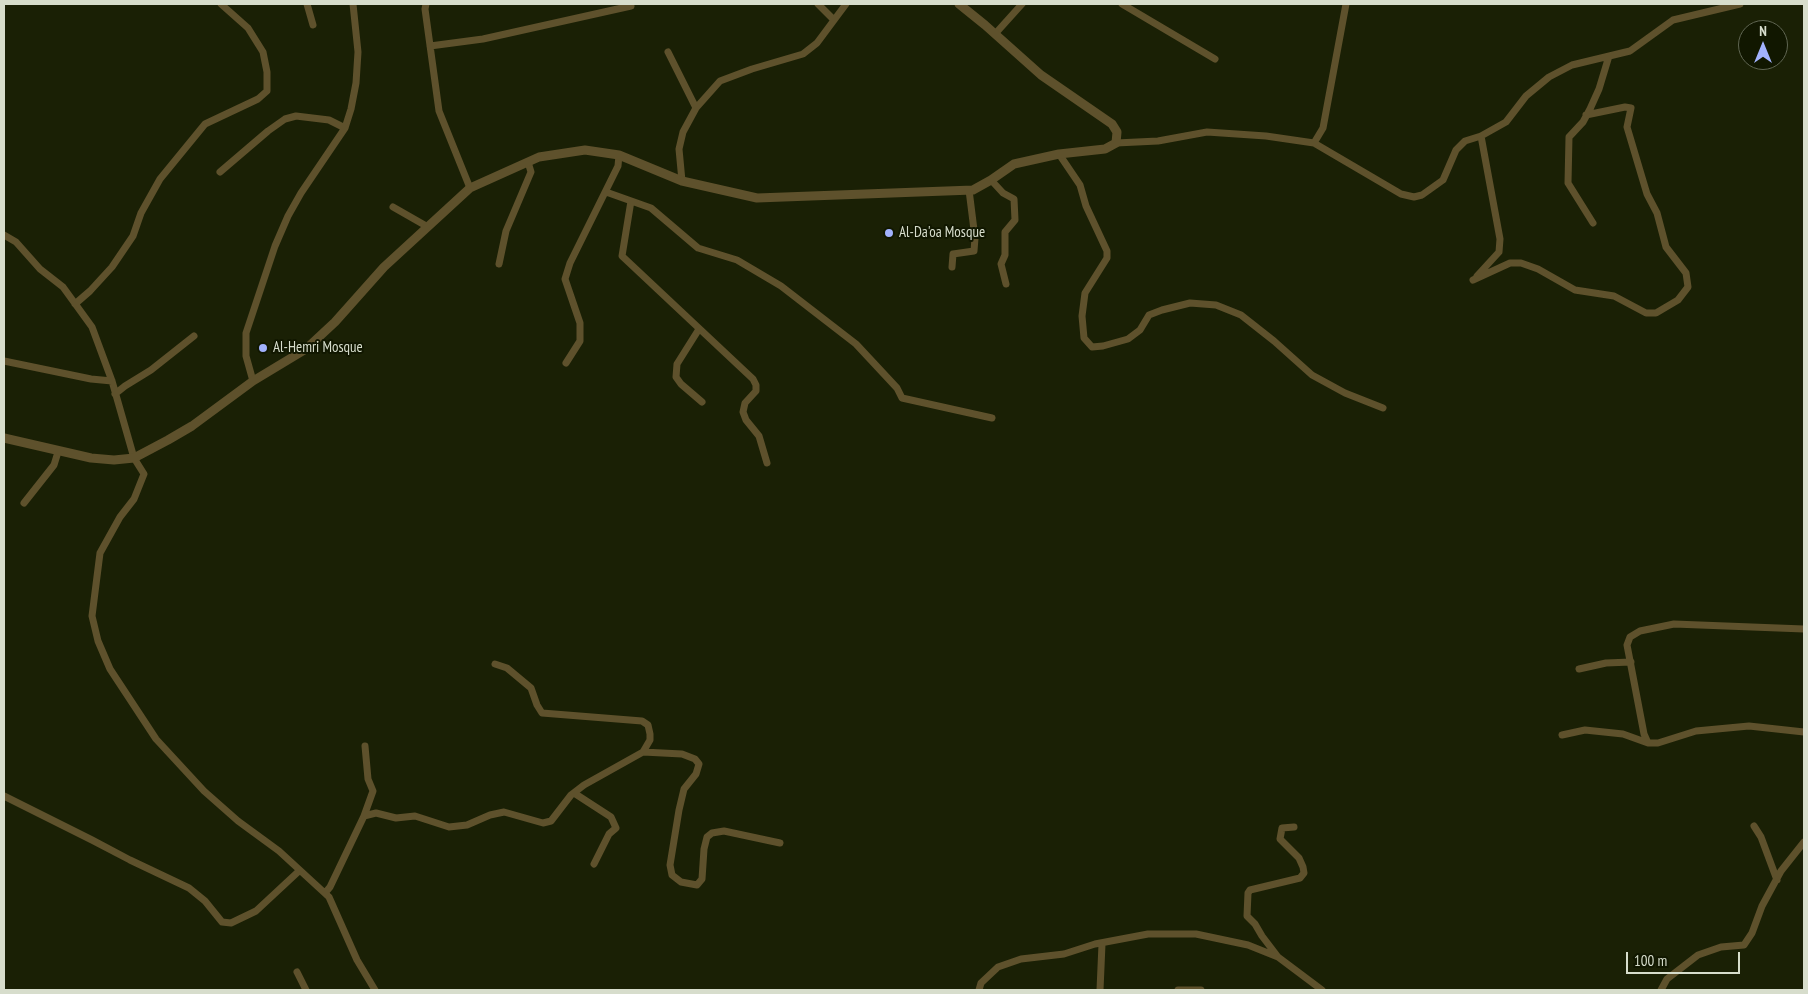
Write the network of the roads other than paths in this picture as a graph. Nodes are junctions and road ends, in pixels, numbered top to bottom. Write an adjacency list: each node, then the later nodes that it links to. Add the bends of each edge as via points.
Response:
1 (221, 4): 43 (street, via 248,28 263,52 267,91 205,124 160,179 141,213 133,236 112,267)
2 (306, 4): 14 (street)
3 (353, 4): 22 (street, via 358,52 356,83)
4 (426, 4): 16 (street)
5 (818, 4): 13 (street)
6 (846, 4): 13 (street)
7 (959, 4): 15 (street)
8 (1022, 4): 15 (street)
9 (1122, 4): 19 (street)
10 (1346, 4): 25 (street, via 1323,128)
11 (1740, 4): 18 (street, via 1672,20 1630,51)
12 (631, 6): 16 (street, via 483,39)
13 (834, 20): 20 (street, via 817,44 803,54 720,81)
14 (313, 25)
15 (996, 34): 24 (street, via 1042,75 1112,124 1118,132)
16 (430, 46): 32 (street, via 439,111)
17 (668, 52): 20 (street)
18 (1609, 56): 21 (street); 23 (street, via 1572,65 1549,77 1526,96 1506,122)
19 (1215, 59)
20 (696, 108): 31 (street, via 683,132 679,149)
21 (1586, 116): 23 (street, via 1625,106 1631,108 1627,127 1647,194 1657,213 1666,247 1686,273 1688,287 1678,300 1656,313 1646,313 1614,296 1574,290 1538,269 1521,264 1510,263 1473,280 1499,252 1500,239); 37 (street, via 1569,137 1568,183)
22 (345, 128): 29 (street, via 329,120 296,116 285,119); 49 (street, via 301,193 275,246 246,333 246,356)
23 (1481, 136): 25 (street, via 1466,141 1456,150 1443,180 1414,197 1401,194)
24 (1116, 143): 25 (street, via 1158,141 1207,132); 26 (street, via 1105,149)
25 (1314, 143)
26 (1059, 154): 30 (street, via 1014,164); 52 (street, via 1080,185 1107,251 1107,258 1085,293 1084,338 1092,347 1128,339 1140,330 1149,315 1162,310 1190,303 1216,305 1241,315 1312,375)
27 (619, 155): 28 (street, via 585,150); 31 (street); 34 (street, via 618,166)
28 (528, 162): 32 (street); 40 (street, via 531,172 506,231)
29 (220, 172)
30 (991, 180): 33 (street); 42 (street, via 1014,199 1015,220 1006,232 1005,255 1001,264)
31 (682, 181): 33 (street, via 756,198)
32 (470, 188): 38 (street)
33 (969, 190): 41 (street, via 974,251 953,254)
34 (606, 192): 35 (street); 47 (street, via 570,263 565,280 580,323 580,340)
35 (631, 201): 44 (street, via 622,256); 53 (street, via 651,208 698,248 737,260 781,286 856,344 897,388 902,398)
36 (394, 208): 38 (street)
37 (1592, 223)
38 (428, 227): 49 (street, via 384,267 306,349)
39 (4, 235): 43 (street, via 16,242 40,269 63,287)
40 (499, 264)
41 (952, 267)
42 (1006, 284)
43 (75, 304): 48 (street, via 92,327)
44 (699, 328): 51 (street, via 678,364 676,376); 57 (street, via 756,385 756,391 745,403 743,412 759,436)
45 (194, 336): 50 (street)
46 (4, 361): 48 (street)
47 (566, 363)
48 (112, 381): 50 (street)
49 (253, 381): 56 (street, via 192,426)
50 (116, 394): 56 (street)
51 (702, 402)
52 (1383, 408)
53 (992, 418)
54 (4, 438): 55 (street)
55 (58, 452): 56 (street, via 114,460); 58 (street, via 54,465)
56 (134, 458): 76 (street, via 144,474 134,499 100,554 92,616 98,641 110,669 156,738 204,791)
57 (768, 463)
58 (24, 503)
59 (1804, 629): 60 (street, via 1674,624 1640,631 1630,637 1627,645)
60 (1631, 662): 62 (street); 65 (street)
61 (495, 664): 67 (street, via 507,668 532,688 542,713 648,724 650,740)
62 (1579, 669)
63 (1804, 732): 65 (street, via 1749,726 1696,731)
64 (1562, 735): 65 (street, via 1585,730 1623,734)
65 (1648, 744)
66 (365, 746): 70 (street, via 368,779 373,791)
67 (642, 752): 68 (street); 74 (street, via 682,754 699,764 696,774 684,789 670,865 672,875 681,882 697,885 702,879 704,849 707,837 712,833 724,831)
68 (574, 793): 70 (street, via 551,821 543,823 504,812 467,825 450,826 415,816 396,818 376,813); 75 (street, via 611,817 616,828 609,834)
69 (4, 796): 76 (street, via 189,888 222,922 231,923 256,911)
70 (364, 816): 78 (street)
71 (1754, 826): 77 (street)
72 (1294, 827): 80 (street, via 1282,828 1280,839 1299,858 1304,873 1300,878 1263,886 1248,893 1247,916)
73 (1804, 842): 77 (street)
74 (780, 843)
75 (594, 864)
76 (299, 871): 78 (street)
77 (1777, 880): 89 (street, via 1744,944 1698,955 1667,979)
78 (325, 893): 83 (street)
79 (1102, 944): 80 (street, via 1148,934 1196,934 1248,945); 84 (street, via 1064,954 1021,959 998,967 981,983); 85 (street)
80 (1278, 956): 88 (street)
81 (297, 972): 82 (street)
82 (306, 990)
83 (375, 990)
84 (979, 990)
85 (1100, 990)
86 (1178, 990): 87 (street)
87 (1200, 990)
88 (1322, 990)
89 (1661, 990)

